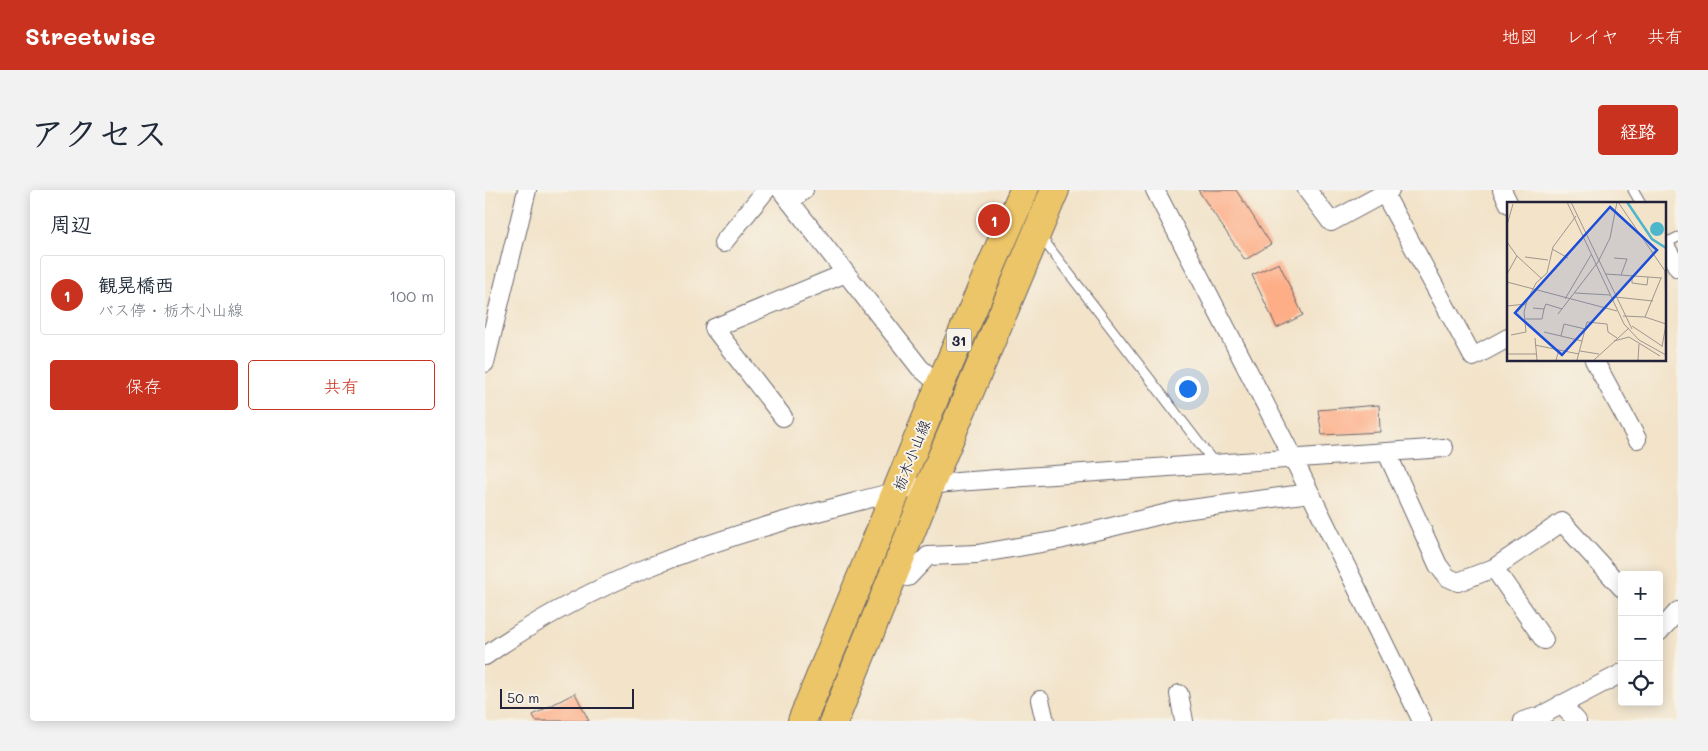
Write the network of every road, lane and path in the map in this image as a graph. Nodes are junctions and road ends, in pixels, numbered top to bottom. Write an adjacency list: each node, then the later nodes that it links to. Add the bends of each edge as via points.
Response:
1 (527, 190): 23 (street)
2 (766, 190): 16 (street)
3 (804, 190): 11 (street)
4 (1024, 190): 24 (main road, 栃木小山線 / 31)
5 (1055, 190): 14 (main road, 栃木小山線 / 31)
6 (1155, 190): 29 (street)
7 (1307, 190): 10 (street, via 1331,222)
8 (1502, 190): 12 (street)
9 (1633, 190): 13 (lane)
10 (1387, 192): 21 (street, via 1473,357)
11 (785, 196): 20 (street)
12 (1508, 202)
13 (1640, 202)
14 (1037, 233): 30 (lane); 31 (main road, 栃木小山線 / 31)
15 (1678, 236): 17 (lane)
16 (723, 243)
17 (1665, 243)
18 (1665, 246): 19 (street)
19 (1678, 268)
20 (846, 273): 24 (street, via 920,368); 25 (street, via 714,328)
21 (1507, 339)
22 (1595, 361): 26 (street)
23 (485, 363)
24 (940, 385): 32 (main road, 栃木小山線 / 31)
25 (783, 416)
26 (1637, 439)
27 (1444, 448): 28 (street)
28 (1387, 453): 29 (street); 34 (street, via 1438,565 1447,577 1458,582)
29 (1294, 460): 30 (street); 33 (street)
30 (1216, 465): 31 (street)
31 (930, 485): 32 (street); 35 (main road, 栃木小山線 / 31)
32 (897, 491): 40 (street, via 749,530 676,555 570,602); 45 (main road, 栃木小山線 / 31)
33 (1310, 492): 35 (street, via 1176,511 1059,540 977,554 928,556 908,577); 49 (street)
34 (1494, 568): 36 (street, via 1562,522); 39 (street)
35 (894, 574): 46 (main road, 栃木小山線 / 31)
36 (1618, 584)
37 (1678, 611): 38 (street)
38 (1663, 628)
39 (1544, 640)
40 (485, 656)
41 (1618, 675): 44 (street)
42 (1179, 694): 48 (street)
43 (1040, 700): 47 (street)
44 (1561, 704): 50 (street); 51 (street)
45 (802, 721)
46 (834, 721)
47 (1045, 721)
48 (1184, 721)
49 (1422, 721)
50 (1523, 721)
51 (1577, 721)

